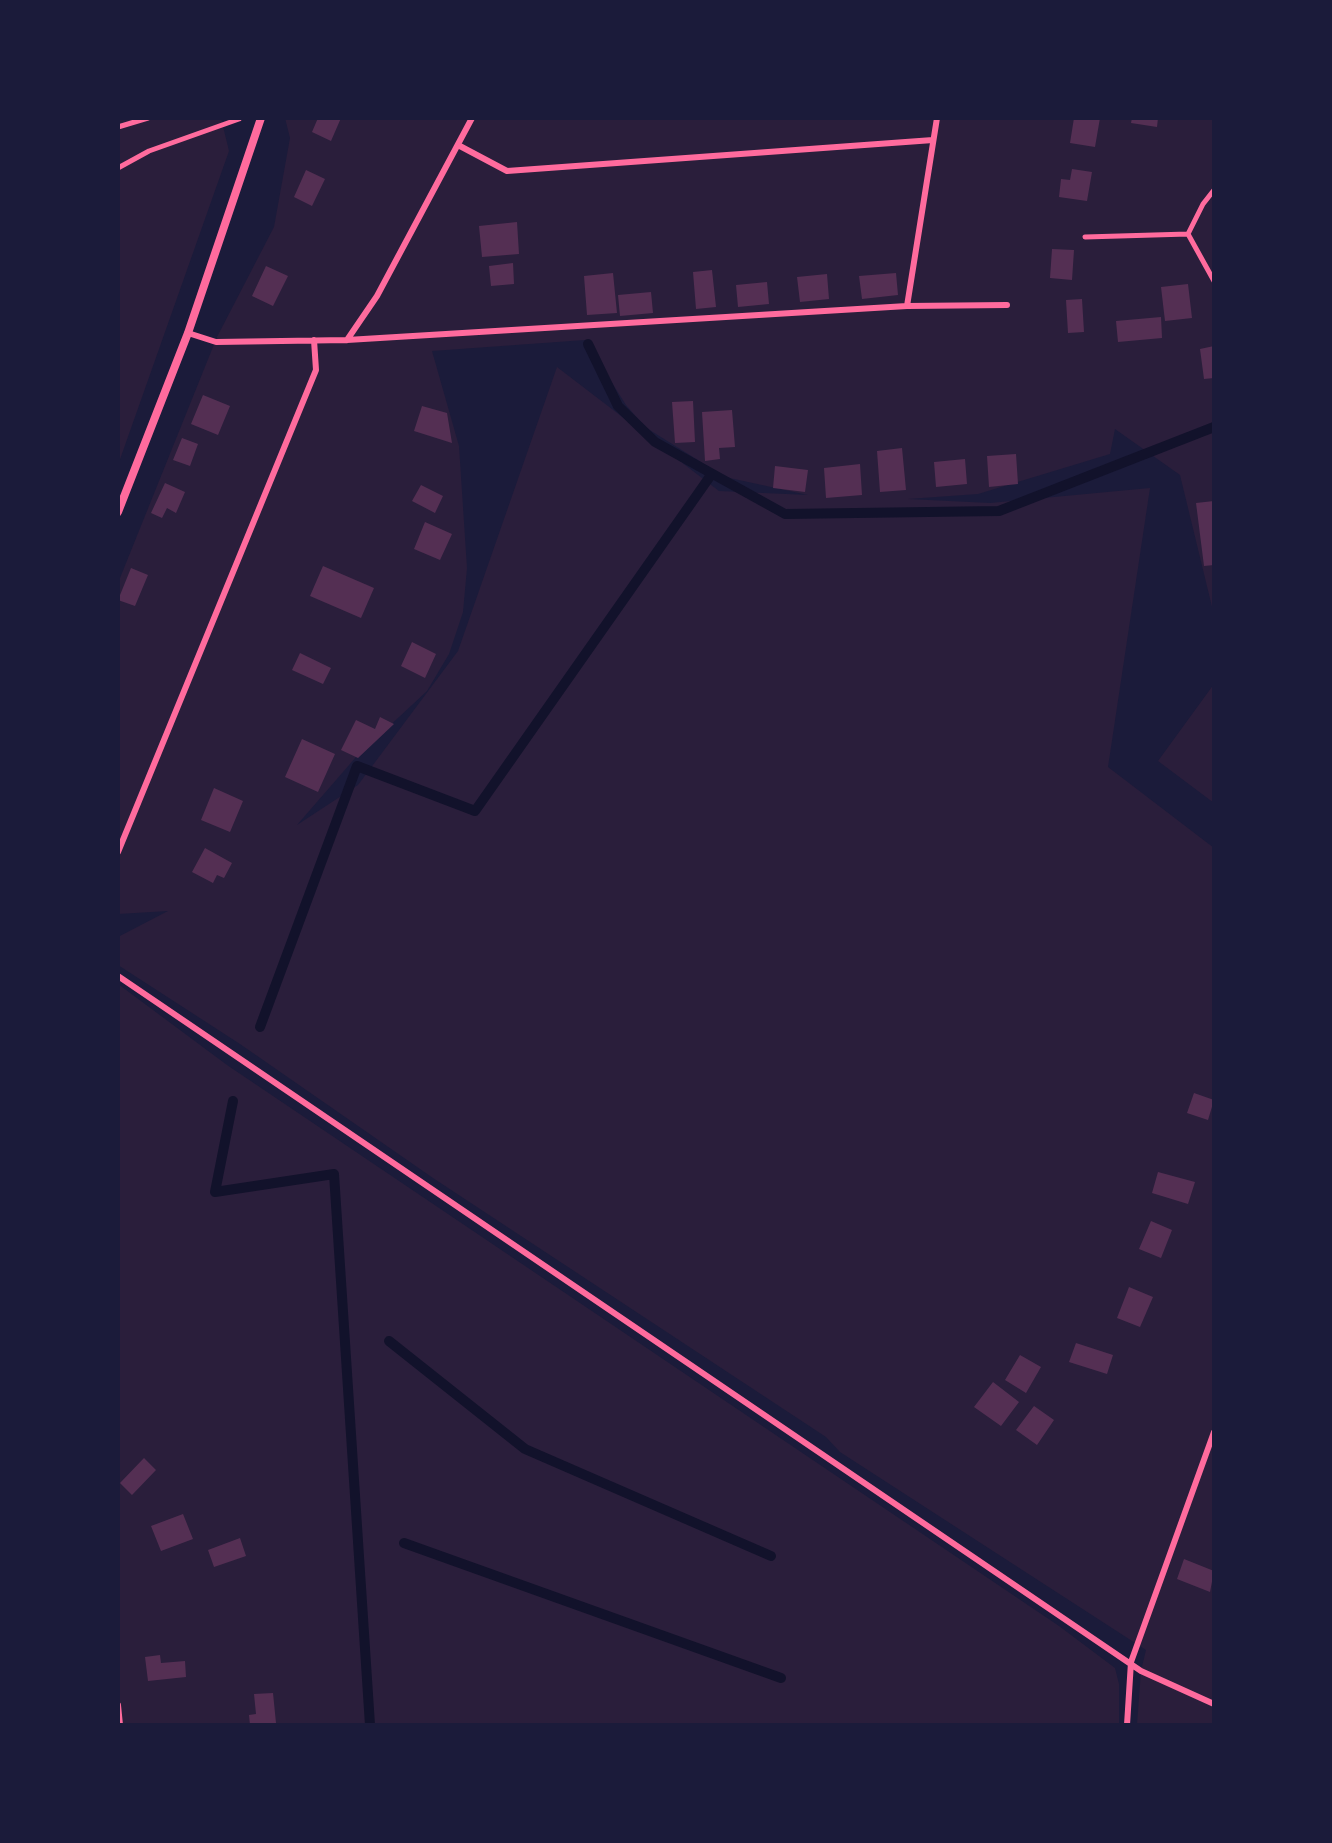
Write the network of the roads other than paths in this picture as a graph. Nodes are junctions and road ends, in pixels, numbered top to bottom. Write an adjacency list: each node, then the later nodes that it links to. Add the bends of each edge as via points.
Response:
1 (261, 118): 8 (street)
2 (472, 118): 5 (lane)
3 (937, 118): 4 (lane)
4 (933, 140): 5 (lane, via 507,171); 7 (lane)
5 (458, 145): 10 (lane, via 377,296)
6 (1007, 305): 7 (lane)
7 (907, 306): 10 (lane)
8 (188, 333): 9 (lane, via 216,342); 11 (street)
9 (314, 340): 10 (lane); 12 (lane, via 316,370)
10 (347, 340)
11 (118, 512)
12 (118, 852)
13 (118, 976): 15 (lane)
14 (1214, 1432): 15 (lane)
15 (1131, 1662): 16 (lane, via 1149,1676); 19 (lane)
16 (1214, 1704)
17 (118, 1705): 18 (lane)
18 (120, 1725)
19 (1127, 1725)

